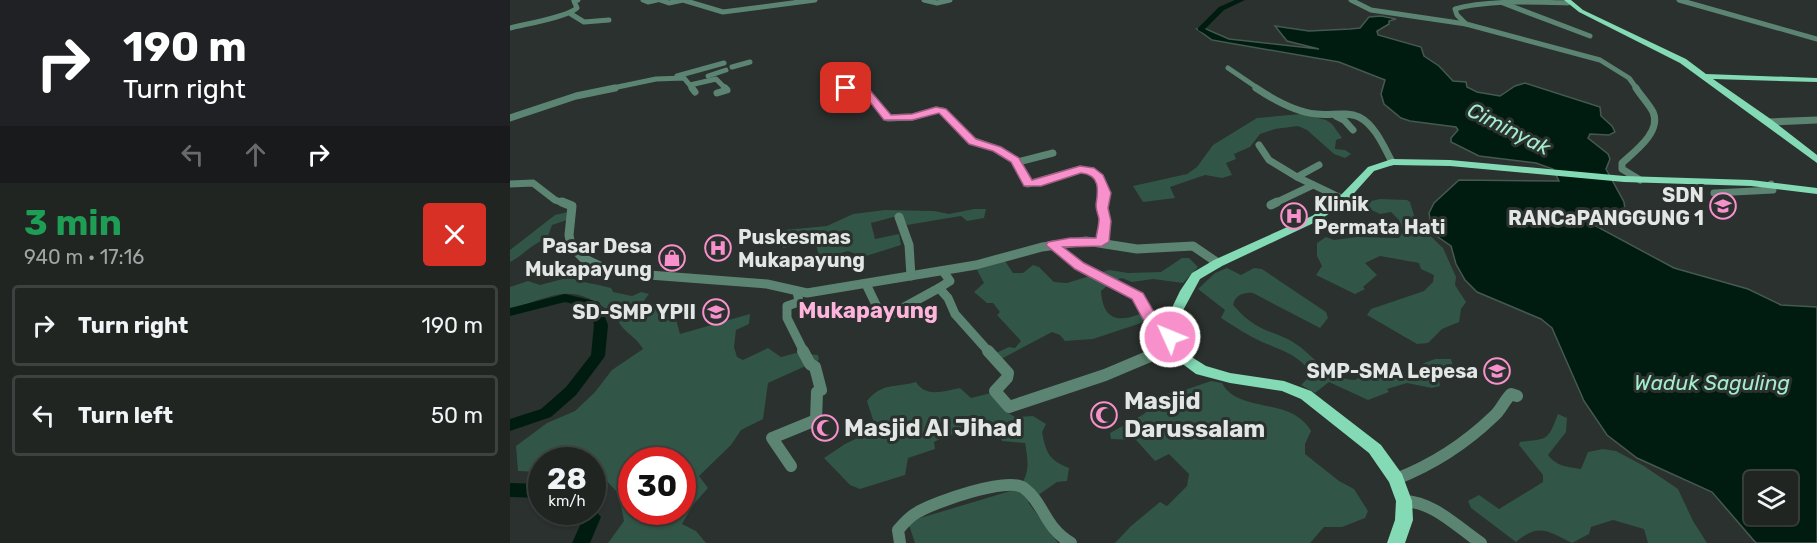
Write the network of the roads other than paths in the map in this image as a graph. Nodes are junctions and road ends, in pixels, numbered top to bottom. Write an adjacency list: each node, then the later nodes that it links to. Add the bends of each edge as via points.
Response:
1 (578, 0): 13 (street, via 574,1 577,8)
2 (643, 0): 3 (street)
3 (658, 0): 12 (street, via 683,0)
4 (815, 0): 12 (street)
5 (924, 0): 6 (street)
6 (950, 0)
7 (1351, 0): 15 (street, via 1371,10)
8 (1679, 0): 18 (street)
9 (1568, 1): 10 (street); 22 (main road)
10 (1500, 2): 15 (street, via 1458,6 1457,15); 17 (street)
11 (765, 3): 12 (street)
12 (723, 12)
13 (571, 14): 14 (street, via 584,22); 16 (street)
14 (609, 20)
15 (1466, 24): 42 (street, via 1593,58 1629,78 1654,114 1646,142 1622,163 1622,169)
16 (510, 28)
17 (1590, 36)
18 (1817, 39)
19 (750, 62): 21 (street)
20 (1228, 68): 30 (street, via 1276,101 1303,112)
21 (729, 69): 23 (street, via 723,63); 24 (street); 26 (street)
22 (1703, 76): 25 (main road); 33 (main road)
23 (672, 77): 26 (street, via 684,78); 31 (street, via 558,100)
24 (716, 79): 26 (street); 28 (street, via 727,90)
25 (1817, 80)
26 (688, 83): 27 (street)
27 (695, 92)
28 (717, 93)
29 (835, 103): 38 (street, via 837,90 865,90 888,118 942,111 969,139)
30 (1336, 116): 34 (street); 39 (street, via 1354,115 1362,119)
31 (510, 118)
32 (1817, 120): 33 (street)
33 (1769, 122): 37 (main road)
34 (1353, 130)
35 (1259, 145): 41 (street, via 1274,163)
36 (1053, 153): 38 (street)
37 (1817, 159)
38 (1018, 162): 51 (street, via 1028,184 1084,169 1099,178 1106,193)
39 (1392, 162): 42 (main road, via 1450,163); 48 (main road, via 1371,169)
40 (1319, 165): 41 (street)
41 (1298, 177): 45 (street)
42 (1640, 180): 44 (main road)
43 (510, 184): 58 (street, via 532,183 555,200 572,206 569,243 603,269 767,284)
44 (1771, 184): 46 (main road); 47 (street, via 1771,190)
45 (1313, 185): 48 (street); 49 (street)
46 (1817, 191)
47 (1714, 193)
48 (1343, 199): 53 (main road, via 1316,218)
49 (1271, 206)
50 (899, 217): 55 (street, via 909,245)
51 (1102, 242): 52 (street); 53 (street, via 1137,249 1188,245 1199,248)
52 (1053, 245): 54 (street); 59 (street, via 1080,266 1138,296 1157,330)
53 (1218, 263): 59 (main road, via 1190,283 1178,307)
54 (943, 271): 55 (street); 57 (street, via 950,281)
55 (911, 276): 56 (street)
56 (866, 284): 57 (street, via 886,317); 58 (street, via 817,292)
57 (939, 288): 59 (street, via 955,314 1008,373 995,391 1009,407 1105,375)
58 (797, 291): 61 (street, via 799,302 788,306 786,318 815,367 821,390 817,392 816,420 772,438)
59 (1171, 342): 62 (main road, via 1201,370 1284,386 1306,395 1375,449)
60 (1517, 396): 62 (street, via 1511,394 1492,418 1440,458)
61 (791, 466)
62 (1396, 479): 63 (main road)
63 (1404, 501): 66 (main road, via 1404,520); 67 (street, via 1416,500 1429,506)
64 (900, 543): 65 (street, via 898,530 915,513 1007,484 1025,488 1057,536)
65 (1071, 543)
66 (1396, 543)
67 (1482, 543)

